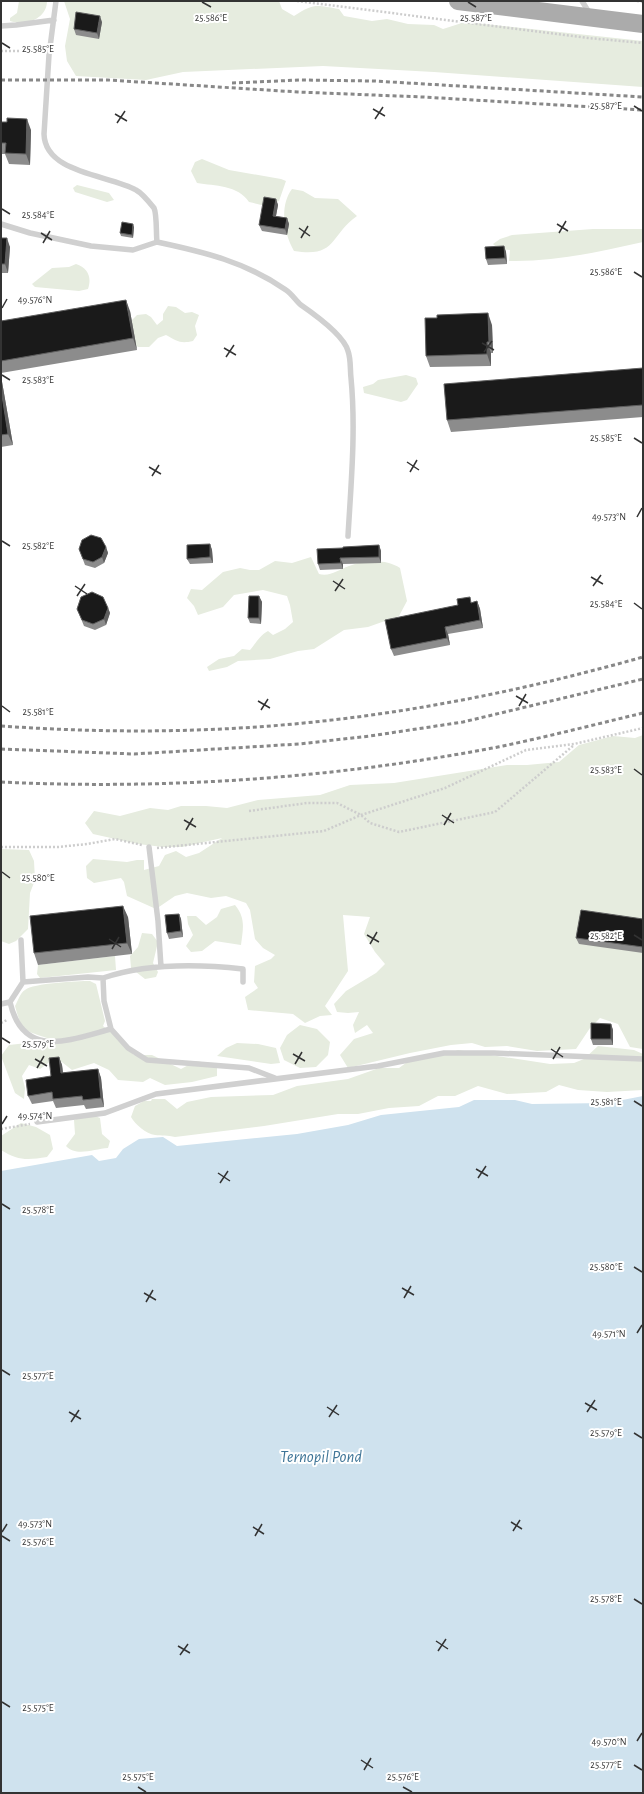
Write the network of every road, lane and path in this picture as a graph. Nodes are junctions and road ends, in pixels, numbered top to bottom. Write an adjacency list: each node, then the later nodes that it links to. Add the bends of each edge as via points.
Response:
1 (56, 1): 8 (lane)
2 (297, 1): 11 (path)
3 (458, 1): 7 (main road)
4 (582, 1): 7 (lane)
5 (637, 1): 6 (path)
6 (643, 2)
7 (594, 19): 9 (main road)
8 (54, 20): 10 (lane); 13 (lane)
9 (643, 24)
10 (1, 26)
11 (643, 43)
12 (1, 51): 13 (path)
13 (50, 53): 15 (lane, via 44,133 44,141 50,152 68,166 137,190 154,209)
14 (1, 224): 15 (lane, via 91,246 133,250)
15 (157, 242): 16 (lane, via 212,254 258,273 287,291 300,304 316,314 348,350 353,429)
16 (348, 536)
17 (643, 728): 18 (path)
18 (574, 744): 20 (path, via 526,750 445,788); 20 (path, via 495,812 399,832 370,823)
19 (249, 811): 20 (path, via 307,802 337,803)
20 (361, 815): 22 (path, via 324,831)
21 (1, 847): 22 (path, via 58,847 115,839)
22 (149, 847): 24 (lane)
23 (21, 940): 26 (lane)
24 (161, 967): 25 (lane, via 119,972); 27 (lane, via 243,969)
25 (103, 978): 26 (lane); 30 (lane, via 104,1001)
26 (23, 982): 28 (lane)
27 (243, 982)
28 (10, 1002): 29 (lane); 30 (lane, via 13,1016 24,1032 39,1040 61,1042)
29 (1, 1004)
30 (111, 1029): 32 (lane, via 128,1048 146,1060 249,1068)
31 (643, 1059): 32 (lane, via 444,1053 378,1066)
32 (276, 1078): 33 (lane, via 156,1094 105,1113)
33 (36, 1122): 34 (path)
34 (1, 1129)

